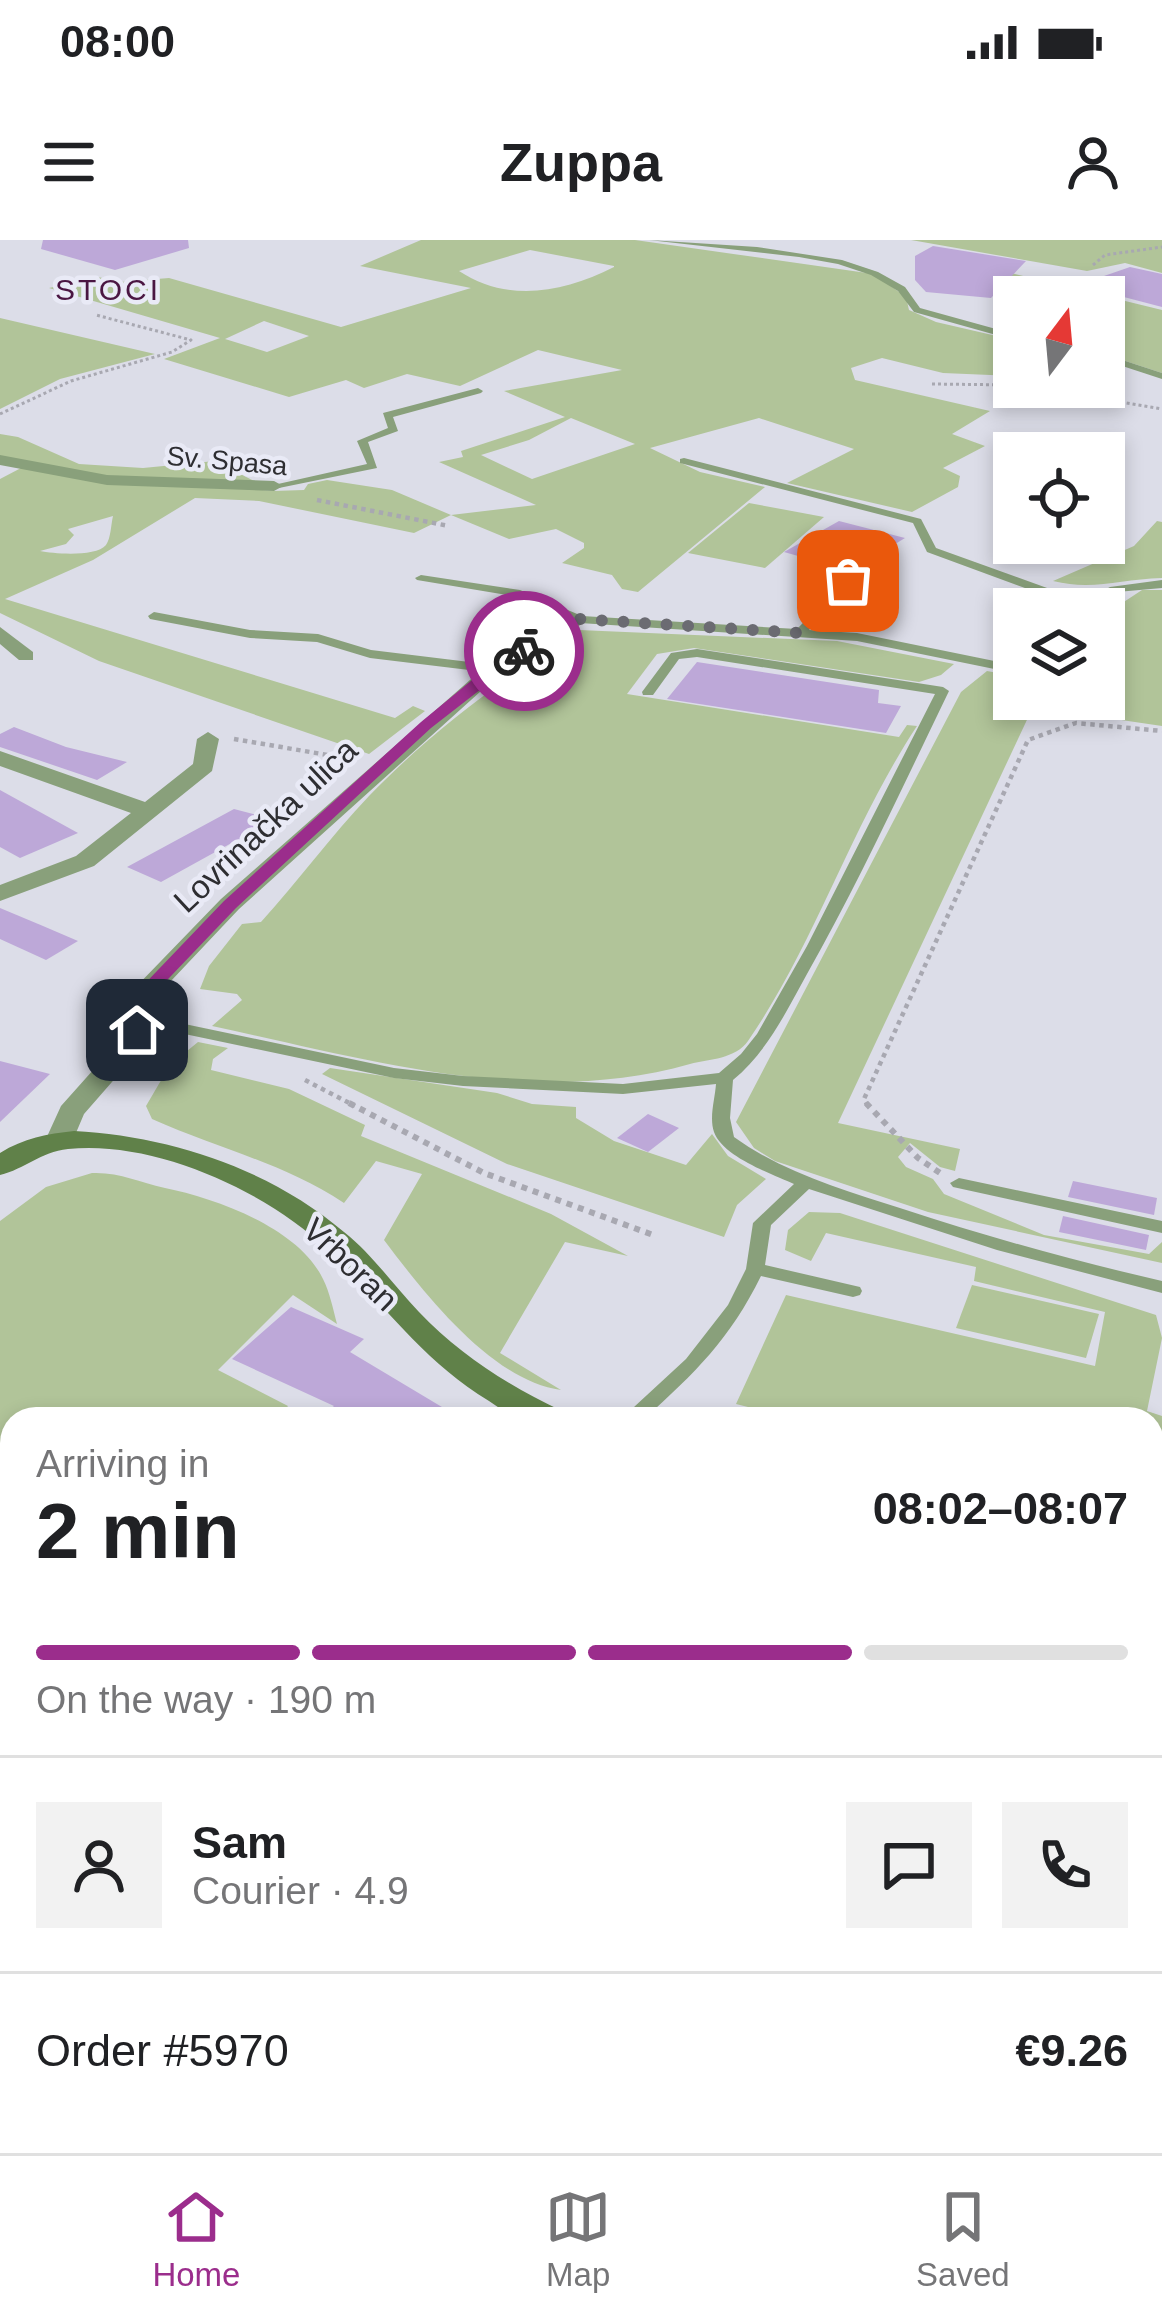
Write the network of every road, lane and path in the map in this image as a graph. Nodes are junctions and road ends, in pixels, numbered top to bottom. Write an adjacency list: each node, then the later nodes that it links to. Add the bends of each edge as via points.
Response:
1 (653, 240): 7 (lane, via 879,272 917,310)
2 (677, 240): 3 (lane)
3 (718, 240)
4 (1162, 247): 5 (path, via 1105,255)
5 (1094, 265)
6 (96, 315): 15 (path, via 190,340)
7 (993, 331)
8 (1125, 364): 9 (lane)
9 (1162, 376)
10 (932, 384): 11 (path)
11 (993, 385)
12 (478, 391): 18 (lane, via 387,415 394,429 362,442 373,466)
13 (1125, 403): 14 (path)
14 (1162, 409)
15 (0, 414)
16 (0, 460): 18 (street, Sv. Spasa, via 106,480)
17 (684, 461): 23 (lane, via 917,521 931,550)
18 (274, 486): 19 (path, Sv. Spasa)
19 (449, 526)
20 (421, 578): 26 (lane, via 516,593)
21 (848, 581): 28 (lane)
22 (1162, 584): 24 (lane)
23 (1040, 588)
24 (1124, 588)
25 (154, 616): 32 (lane)
26 (580, 619): 28 (lane); 32 (street, Lovrinačka ulica)
27 (0, 633): 29 (street)
28 (800, 633): 30 (lane)
29 (26, 656)
30 (972, 662): 31 (lane); 33 (lane)
31 (993, 666)
32 (494, 669): 38 (street, Lovrinačka ulica)
33 (944, 691): 34 (lane, via 697,653 675,656); 43 (lane, via 818,944 763,1038)
34 (648, 692)
35 (1162, 731): 47 (path, via 1088,723 1028,740 877,1067 868,1108 890,1123 914,1158)
36 (208, 741): 38 (path, via 268,742); 39 (street, via 204,766)
37 (0, 758): 39 (street)
38 (381, 766): 41 (street, Lovrinačka ulica, via 173,963 140,998)
39 (148, 811): 40 (street, via 85,861)
40 (0, 894)
41 (137, 1019): 42 (lane); 44 (street, Lovrinačka ulica, via 132,1042 71,1112)
42 (281, 1050): 43 (lane, via 530,1087 623,1089); 49 (path, via 295,1075 465,1163)
43 (724, 1078): 46 (lane, via 725,1139 765,1166)
44 (60, 1141): 45 (street); 53 (street, Vrboran, via 168,1155 306,1217 443,1352)
45 (0, 1166)
46 (808, 1181): 50 (lane, via 762,1222); 51 (lane, via 1034,1256)
47 (959, 1183): 48 (lane)
48 (1162, 1227)
49 (656, 1237)
50 (755, 1269): 52 (lane); 54 (lane, via 693,1364)
51 (1162, 1287)
52 (853, 1291)
53 (531, 1407)
54 (645, 1407)

